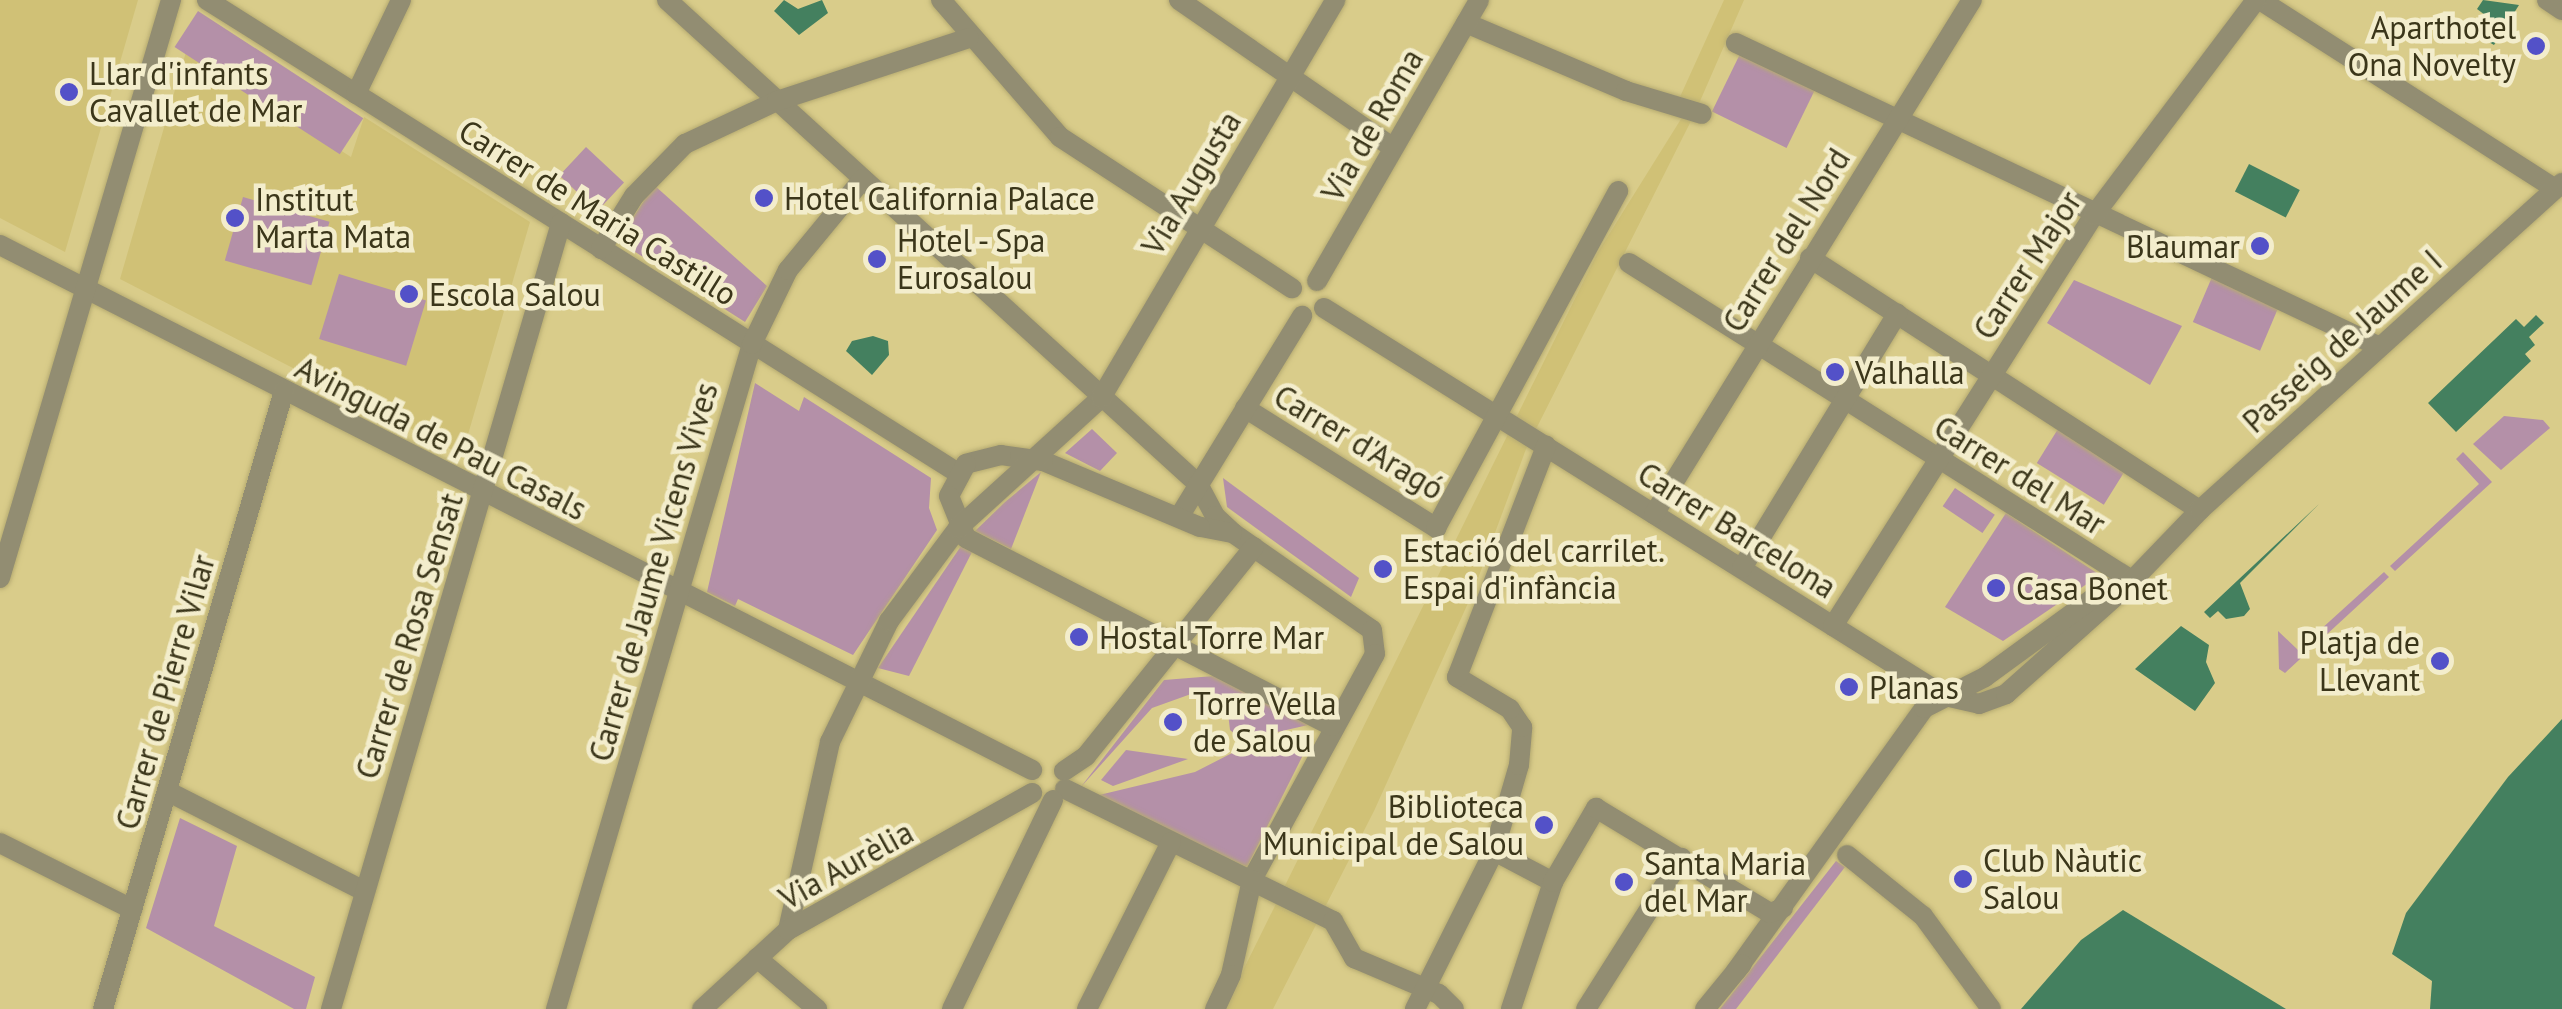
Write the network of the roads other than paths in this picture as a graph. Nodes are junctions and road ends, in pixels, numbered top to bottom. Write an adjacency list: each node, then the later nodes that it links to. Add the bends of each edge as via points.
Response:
1 (171, 0): 35 (street)
2 (207, 0): 17 (street, Carrer de Maria Castillo)
3 (401, 0): 17 (street)
4 (667, 0): 18 (street)
5 (941, 0): 14 (street)
6 (1179, 0): 16 (street)
7 (1334, 0): 16 (street, Via Augusta)
8 (1479, 0): 13 (street, Via de Roma)
9 (1972, 0): 20 (street, Carrer del Nord)
10 (2258, 0): 23 (street); 25 (street, Carrer Major)
11 (2547, 0): 12 (street)
12 (2562, 10)
13 (1466, 22): 19 (street, via 1626,90); 21 (street, Via de Roma)
14 (969, 38): 18 (street); 27 (street, via 1060,137)
15 (1736, 44): 20 (street)
16 (1288, 81): 21 (street); 27 (street, Via Augusta)
17 (356, 94): 26 (street, Carrer de Maria Castillo)
18 (777, 101): 22 (street); 29 (street, via 685,144 634,196)
19 (1702, 114)
20 (1899, 118): 25 (street); 30 (street, Carrer del Nord)
21 (1391, 146): 33 (street, Via de Roma)
22 (863, 179): 39 (street, Carrer de Jaume Vicens Vives, via 788,270); 44 (street)
23 (2558, 186): 41 (street, Passeig de Jaume I)
24 (1618, 190): 47 (street)
25 (2094, 215): 41 (street); 42 (street, Carrer Major)
26 (561, 224): 29 (street, Carrer de Maria Castillo); 53 (street, Carrer de Rosa Sensat)
27 (1197, 229): 34 (street); 44 (street, Via Augusta)
28 (0, 245): 35 (street, Avinguda de Pau Casals)
29 (601, 248): 39 (street, Carrer de Maria Castillo)
30 (1810, 258): 37 (street); 40 (street, Carrer del Nord)
31 (0, 259): 35 (street, Avinguda de Pau Casals)
32 (1630, 262): 40 (street, Carrer del Mar)
33 (1317, 281): 34 (street, via 1300,280); 36 (street, via 1327,296)
34 (1292, 288): 38 (street, via 1290,304)
35 (83, 294): 43 (street, Avinguda de Pau Casals); 63 (street)
36 (1324, 308): 38 (street); 47 (street, Carrer Barcelona)
37 (1897, 314): 42 (street); 45 (street)
38 (1302, 316): 46 (street)
39 (752, 344): 51 (street, Carrer de Maria Castillo); 64 (street, Carrer de Jaume Vicens Vives)
40 (1756, 344): 45 (street, Carrer del Mar); 55 (street, Carrer del Nord)
41 (2380, 347): 54 (street, Passeig de Jaume I)
42 (1991, 375): 49 (street, Carrer Major, via 1981,409); 54 (street)
43 (282, 397): 53 (street, Avinguda de Pau Casals); 76 (street, Carrer de Pierre Vilar)
44 (1101, 398): 50 (street, Via Augusta); 52 (street)
45 (1845, 400): 49 (street, Carrer del Mar); 61 (street)
46 (1245, 408): 47 (street, Carrer d'Aragó, via 1436,528); 52 (street)
47 (1497, 416): 48 (street, Carrer Barcelona)
48 (1546, 446): 55 (street, Carrer Barcelona); 80 (street, via 1457,677 1510,709 1522,728 1520,765)
49 (1939, 460): 62 (street, Carrer del Mar); 65 (street, Carrer Major)
50 (1028, 462): 51 (street, via 989,454); 56 (street, via 1043,461); 57 (street, Via Augusta)
51 (958, 473): 57 (street, via 950,502)
52 (1198, 484): 56 (street); 58 (street)
53 (481, 498): 64 (street, Avinguda de Pau Casals); 86 (street, Carrer de Rosa Sensat)
54 (2200, 510): 59 (street, Passeig de Jaume I)
55 (1654, 514): 61 (street, Carrer Barcelona)
56 (1179, 517): 58 (street)
57 (958, 528): 66 (street); 69 (street, Via Augusta, via 916,580)
58 (1234, 534): 60 (street)
59 (2165, 545): 62 (street, Passeig de Jaume I); 68 (street, Passeig de Jaume I)
60 (1254, 548): 66 (street); 72 (street, via 1358,616 1376,637 1375,654)
61 (1742, 568): 65 (street, Carrer Barcelona)
62 (2119, 577): 67 (street, via 1961,683); 68 (street, Passeig de Jaume I, via 2116,592 2040,654); 70 (street, Passeig de Jaume I)
63 (0, 578)
64 (677, 599): 69 (street, Avinguda de Pau Casals); 95 (street, Carrer de Jaume Vicens Vives)
65 (1833, 626): 67 (street, Carrer Barcelona)
66 (1176, 648): 72 (street); 75 (street)
67 (1914, 676): 70 (street, Carrer Barcelona)
68 (2020, 682): 70 (street, Passeig de Jaume I, via 1991,702)
69 (852, 688): 74 (street, Avinguda de Pau Casals); 89 (street, Via Augusta, via 814,796)
70 (1954, 700): 71 (street); 73 (street, via 1927,720)
71 (1913, 722): 73 (street); 77 (street)
72 (1332, 726): 84 (street)
73 (1896, 764): 77 (street); 83 (street)
74 (1031, 782): 75 (street); 75 (street, via 1048,762); 89 (street, Via Aurèlia)
75 (1061, 787): 78 (street); 98 (street)
76 (167, 791): 86 (street); 87 (street, Carrer de Pierre Vilar)
77 (1840, 822): 88 (street)
78 (1171, 842): 84 (street); 99 (street)
79 (0, 843): 87 (street)
80 (1494, 851): 85 (street); 92 (street)
81 (1847, 855): 105 (street, via 1924,916)
82 (1682, 858): 85 (street, via 1596,808); 88 (street); 103 (street)
83 (1818, 868): 88 (street); 91 (street)
84 (1252, 880): 92 (street, via 1333,921 1354,958); 100 (street)
85 (1553, 882): 102 (street)
86 (364, 891): 94 (street, Carrer de Rosa Sensat)
87 (132, 909): 93 (street, Carrer de Pierre Vilar)
88 (1773, 912): 91 (street)
89 (788, 930): 90 (street, Via Aurèlia)
90 (757, 958): 96 (street, Via Aurèlia); 97 (street)
91 (1736, 971): 104 (street)
92 (1421, 1000): 101 (street)
93 (103, 1009)
94 (331, 1009)
95 (556, 1009)
96 (702, 1009)
97 (817, 1009)
98 (952, 1009)
99 (1087, 1009)
100 (1215, 1009)
101 (1454, 1009)
102 (1511, 1009)
103 (1586, 1009)
104 (1705, 1009)
105 (1990, 1009)

